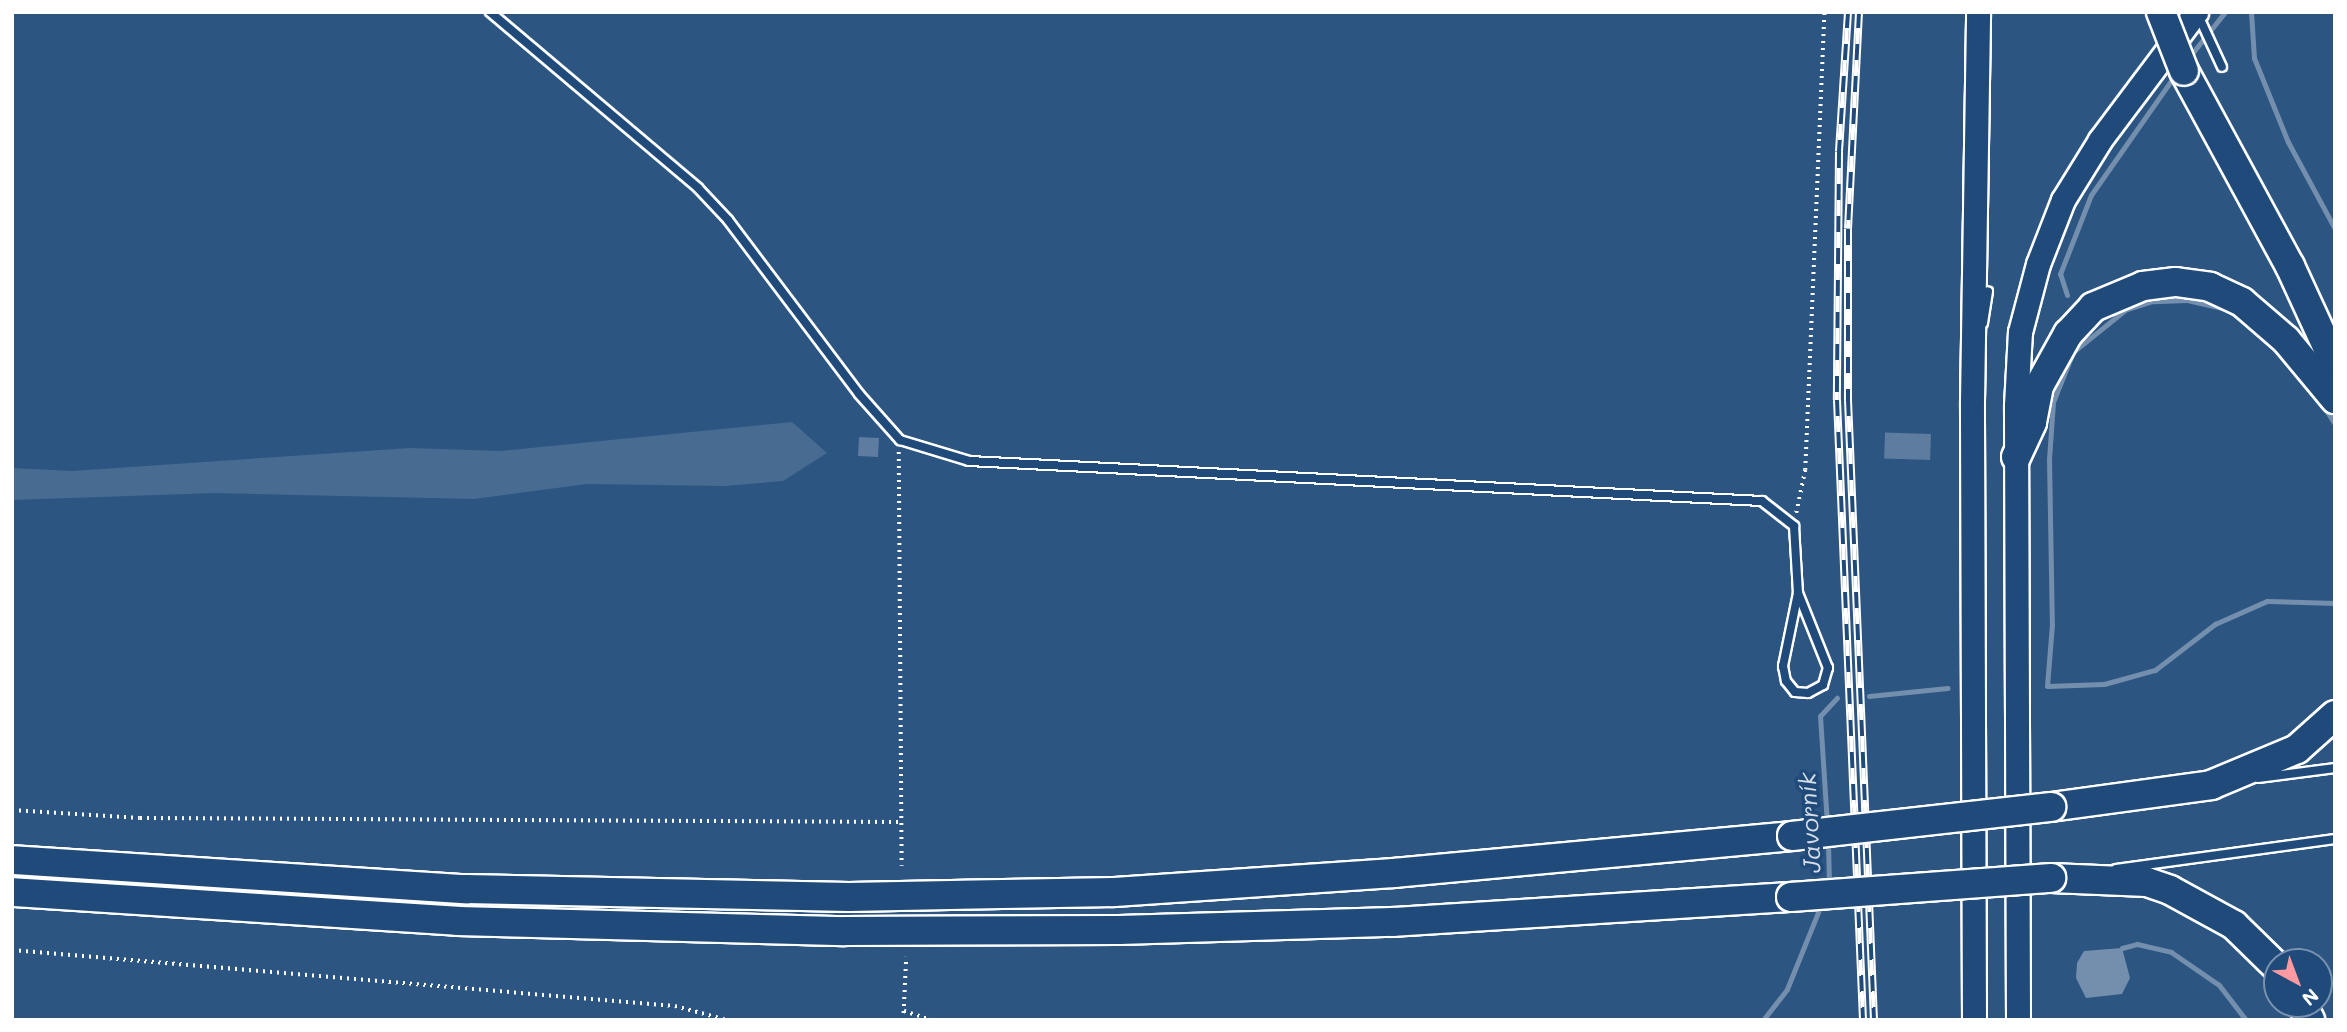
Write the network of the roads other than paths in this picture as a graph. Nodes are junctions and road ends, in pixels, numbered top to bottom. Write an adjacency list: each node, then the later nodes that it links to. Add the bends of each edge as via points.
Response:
1 (490, 12): 11 (lane, via 720,212 859,394 900,440 969,461 1762,500 1794,526)
2 (1978, 12): 9 (main road)
3 (2161, 12): 7 (highway, bridge, via 2184,71 2290,266)
4 (2196, 12): 5 (lane); 10 (main road, via 2099,140 2063,201 2038,264 2020,332)
5 (2222, 67)
6 (1988, 291): 9 (lane)
7 (2335, 363)
8 (2335, 399): 10 (highway, via 2286,340 2242,302 2210,286 2176,282 2143,286 2093,307 2068,334 2043,377 2032,422)
9 (1972, 401): 20 (main road)
10 (2016, 457): 21 (main road)
11 (1798, 593): 11 (lane, via 1783,666 1790,687 1808,693 1823,685 1828,668)
12 (2335, 715): 14 (highway, via 2297,749)
13 (2335, 768): 14 (lane)
14 (2211, 785): 16 (highway, bridge, via 1792,836 1394,873 1114,892 849,897 466,889)
15 (2335, 839): 17 (lane)
16 (12, 860)
17 (2051, 878): 18 (highway, bridge, via 1392,922 1119,930 845,931 458,921); 19 (highway, via 2147,882 2234,925)
18 (12, 892)
19 (2263, 953)
20 (1974, 1020)
21 (2018, 1020)

